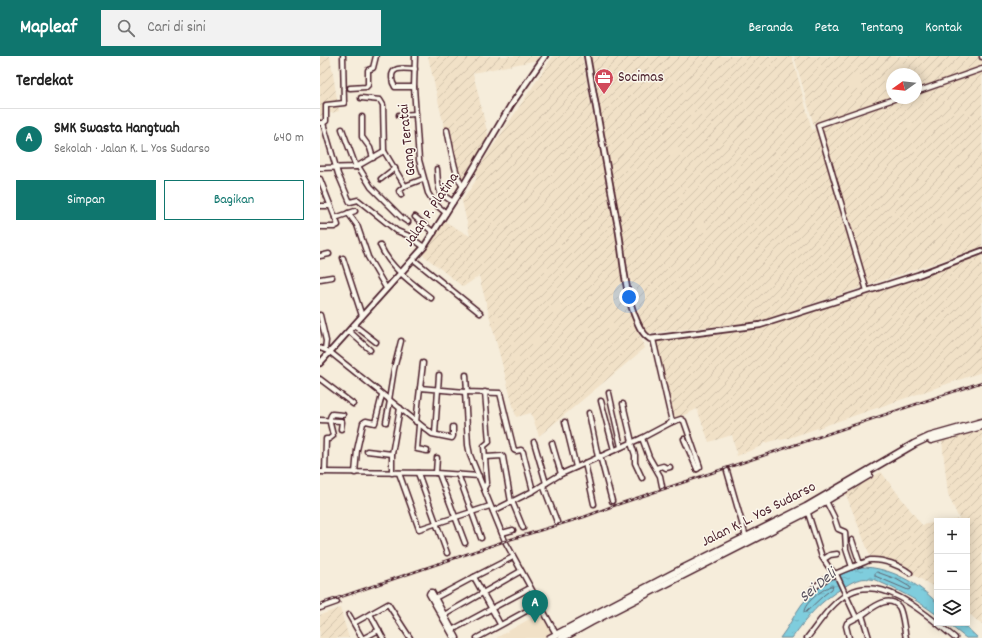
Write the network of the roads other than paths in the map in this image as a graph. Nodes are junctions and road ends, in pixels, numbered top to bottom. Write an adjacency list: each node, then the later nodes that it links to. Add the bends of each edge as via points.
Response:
1 (343, 56): 16 (street, via 344,102 326,105 326,121)
2 (376, 56): 9 (street, via 373,68 368,70 368,85)
3 (415, 56): 6 (street, Gang Teratai)
4 (545, 56): 30 (street, Jalan P. Platina, via 511,106)
5 (587, 56): 61 (street, via 629,296 640,329 647,337)
6 (415, 69): 8 (street, Gang Teratai); 8 (street, via 398,69 392,75 394,87)
7 (982, 69): 10 (street)
8 (414, 87): 13 (street, Gang Teratai)
9 (350, 88)
10 (922, 90)
11 (361, 98): 19 (street, via 380,100 383,105)
12 (886, 102): 54 (street, via 818,125)
13 (416, 114): 14 (street); 28 (street, Gang Teratai, via 419,160)
14 (399, 115)
15 (362, 117): 20 (street, via 362,138 370,148)
16 (322, 123): 23 (street)
17 (342, 129): 21 (street)
18 (447, 130): 30 (street, via 457,173)
19 (384, 151): 20 (street); 24 (street)
20 (373, 158): 21 (street)
21 (357, 167): 23 (street); 40 (street, via 370,187)
22 (320, 168): 23 (street)
23 (336, 168): 44 (street, via 350,202 358,200 397,231)
24 (395, 168): 27 (street); 29 (street)
25 (437, 169): 32 (street, via 440,193)
26 (320, 179): 34 (street)
27 (381, 179)
28 (424, 179): 29 (street); 36 (street, Gang Teratai, via 434,203)
29 (405, 186): 31 (street, via 399,191)
30 (463, 186): 32 (street, Jalan P. Platina)
31 (401, 195)
32 (453, 202): 36 (street, Jalan P. Platina)
33 (320, 206): 34 (street)
34 (330, 206): 39 (street)
35 (355, 211): 37 (street)
36 (446, 213): 42 (street, Jalan P. Platina)
37 (348, 214): 39 (street); 53 (street, via 357,225 368,257)
38 (415, 217): 42 (street)
39 (336, 218): 41 (street, via 336,227)
40 (408, 222)
41 (320, 227)
42 (434, 233): 44 (street, Jalan P. Platina)
43 (380, 245): 50 (street)
44 (424, 247): 49 (street, Jalan P. Platina)
45 (982, 251): 54 (street)
46 (329, 254): 47 (street)
47 (320, 256)
48 (344, 258): 58 (street)
49 (413, 259): 50 (street, Jalan P. Platina); 56 (street)
50 (400, 273): 53 (street, Jalan P. Platina); 55 (street)
51 (332, 277): 52 (street)
52 (320, 279)
53 (386, 288): 58 (street, Jalan P. Platina)
54 (867, 291): 61 (street, via 760,325)
55 (431, 298)
56 (480, 313)
57 (320, 315): 66 (street)
58 (362, 316): 59 (street, Jalan P. Platina)
59 (354, 325): 60 (street, Jalan P. Platina); 63 (street)
60 (349, 331): 65 (street); 66 (street, Jalan P. Platina)
61 (653, 339): 89 (street)
62 (401, 341): 78 (street)
63 (376, 342)
64 (320, 348): 66 (street)
65 (370, 350)
66 (328, 351): 68 (street, Jalan P. Platina); 77 (street)
67 (423, 363): 72 (street)
68 (320, 364)
69 (439, 374): 73 (street)
70 (466, 375): 74 (street)
71 (320, 379): 80 (street)
72 (420, 388): 73 (street); 91 (street)
73 (438, 390): 74 (street); 95 (street)
74 (466, 392): 75 (street); 122 (street, via 469,450)
75 (485, 392): 106 (street, via 489,442 484,446); 127 (street, via 501,394 514,450 523,452)
76 (609, 393): 101 (street)
77 (382, 395): 78 (street); 115 (street, via 375,423 363,423)
78 (390, 401): 82 (street); 87 (street)
79 (601, 401): 102 (street)
80 (353, 404)
81 (623, 404): 100 (street)
82 (400, 408): 91 (street); 105 (street)
83 (589, 413): 107 (street)
84 (343, 415): 86 (street, via 332,414)
85 (320, 420): 86 (street)
86 (330, 421): 94 (street, via 341,421); 114 (street, via 333,436 326,439)
87 (386, 422)
88 (565, 422): 110 (street)
89 (672, 422): 96 (street); 97 (street, via 680,419 684,421 700,467 697,469)
90 (982, 422): 133 (highway, Jalan K. L. Yos Sudarso, via 929,437 914,444)
91 (418, 423): 95 (street); 104 (street, via 417,448)
92 (982, 426): 130 (highway, Jalan K. L. Yos Sudarso, via 917,447)
93 (453, 427): 95 (street, via 452,438)
94 (341, 429)
95 (435, 434)
96 (642, 438): 100 (street); 112 (street)
97 (684, 440)
98 (534, 442): 124 (street)
99 (552, 443): 121 (street)
100 (631, 443): 101 (street); 123 (street, via 635,463)
101 (621, 447): 102 (street)
102 (614, 450): 107 (street)
103 (367, 451): 105 (street)
104 (427, 451)
105 (392, 454): 116 (street)
106 (486, 457): 126 (street, via 487,483); 128 (street, via 503,457)
107 (599, 457): 109 (street); 129 (street)
108 (437, 458): 119 (street)
109 (585, 464): 110 (street); 131 (street)
110 (576, 467): 121 (street)
111 (670, 467): 112 (street)
112 (656, 468): 125 (street)
113 (727, 471): 142 (street)
114 (322, 472): 115 (street)
115 (355, 472): 116 (street)
116 (392, 473): 117 (street)
117 (399, 473): 118 (street); 138 (street, via 419,529)
118 (418, 473): 119 (street); 138 (street)
119 (438, 474): 120 (street); 136 (street)
120 (458, 474): 122 (street); 135 (street)
121 (561, 474): 124 (street)
122 (479, 476): 126 (street)
123 (642, 478)
124 (544, 484): 127 (street); 137 (street)
125 (662, 486)
126 (484, 488): 132 (street)
127 (533, 491): 128 (street)
128 (512, 501): 134 (street); 139 (street)
129 (612, 501)
130 (826, 502): 133 (highway, Jalan K. L. Yos Sudarso); 151 (street, via 838,529 845,532 846,549)
131 (594, 504)
132 (490, 506): 134 (street); 135 (street)
133 (807, 509): 142 (highway, Jalan K. L. Yos Sudarso); 149 (street); 174 (highway, Jalan K. L. Yos Sudarso, via 591,622)
134 (493, 511): 141 (street)
135 (471, 512): 136 (street); 143 (street)
136 (455, 517): 138 (street); 145 (street)
137 (557, 522)
138 (436, 523): 146 (street)
139 (523, 528)
140 (513, 530): 141 (street)
141 (502, 533): 148 (street)
142 (746, 537): 174 (highway, Jalan K. L. Yos Sudarso, via 678,570)
143 (481, 538)
144 (852, 540): 150 (street)
145 (465, 543)
146 (447, 553)
147 (837, 554): 149 (street)
148 (513, 557): 152 (street); 155 (street)
149 (824, 559): 154 (street)
150 (860, 564): 151 (street); 153 (street, via 876,560 902,567)
151 (852, 567): 154 (street)
152 (521, 571): 156 (street); 158 (street)
153 (910, 573)
154 (837, 575): 157 (street, via 821,582); 159 (street)
155 (474, 576): 158 (street); 160 (street)
156 (530, 588): 162 (street); 164 (street)
157 (812, 590)
158 (483, 593): 164 (street); 168 (street)
159 (845, 593): 169 (street); 182 (street); 186 (street, via 864,589 884,590 921,612)
160 (435, 598): 168 (street); 168 (street, via 432,592 429,593)
161 (338, 602): 163 (street)
162 (539, 604): 171 (street); 174 (street)
163 (320, 608)
164 (492, 609): 171 (street); 173 (street)
165 (370, 614): 170 (street); 172 (street); 177 (street, via 386,604 390,605)
166 (349, 615): 170 (street)
167 (862, 615): 169 (street); 184 (street); 185 (street, via 880,603 893,602 900,608)
168 (443, 616): 173 (street)
169 (856, 617): 183 (street, via 846,625)
170 (354, 623): 175 (street)
171 (500, 624): 180 (street)
172 (379, 630): 175 (street); 176 (street)
173 (451, 631): 178 (street); 179 (street)
174 (559, 636): 181 (highway, Jalan K. L. Yos Sudarso)
175 (363, 638)
176 (383, 638)
177 (410, 638)
178 (454, 638)
179 (457, 638)
180 (477, 638)
181 (550, 638)
182 (807, 638)
183 (849, 638)
184 (869, 638)
185 (906, 638)
186 (955, 638)

